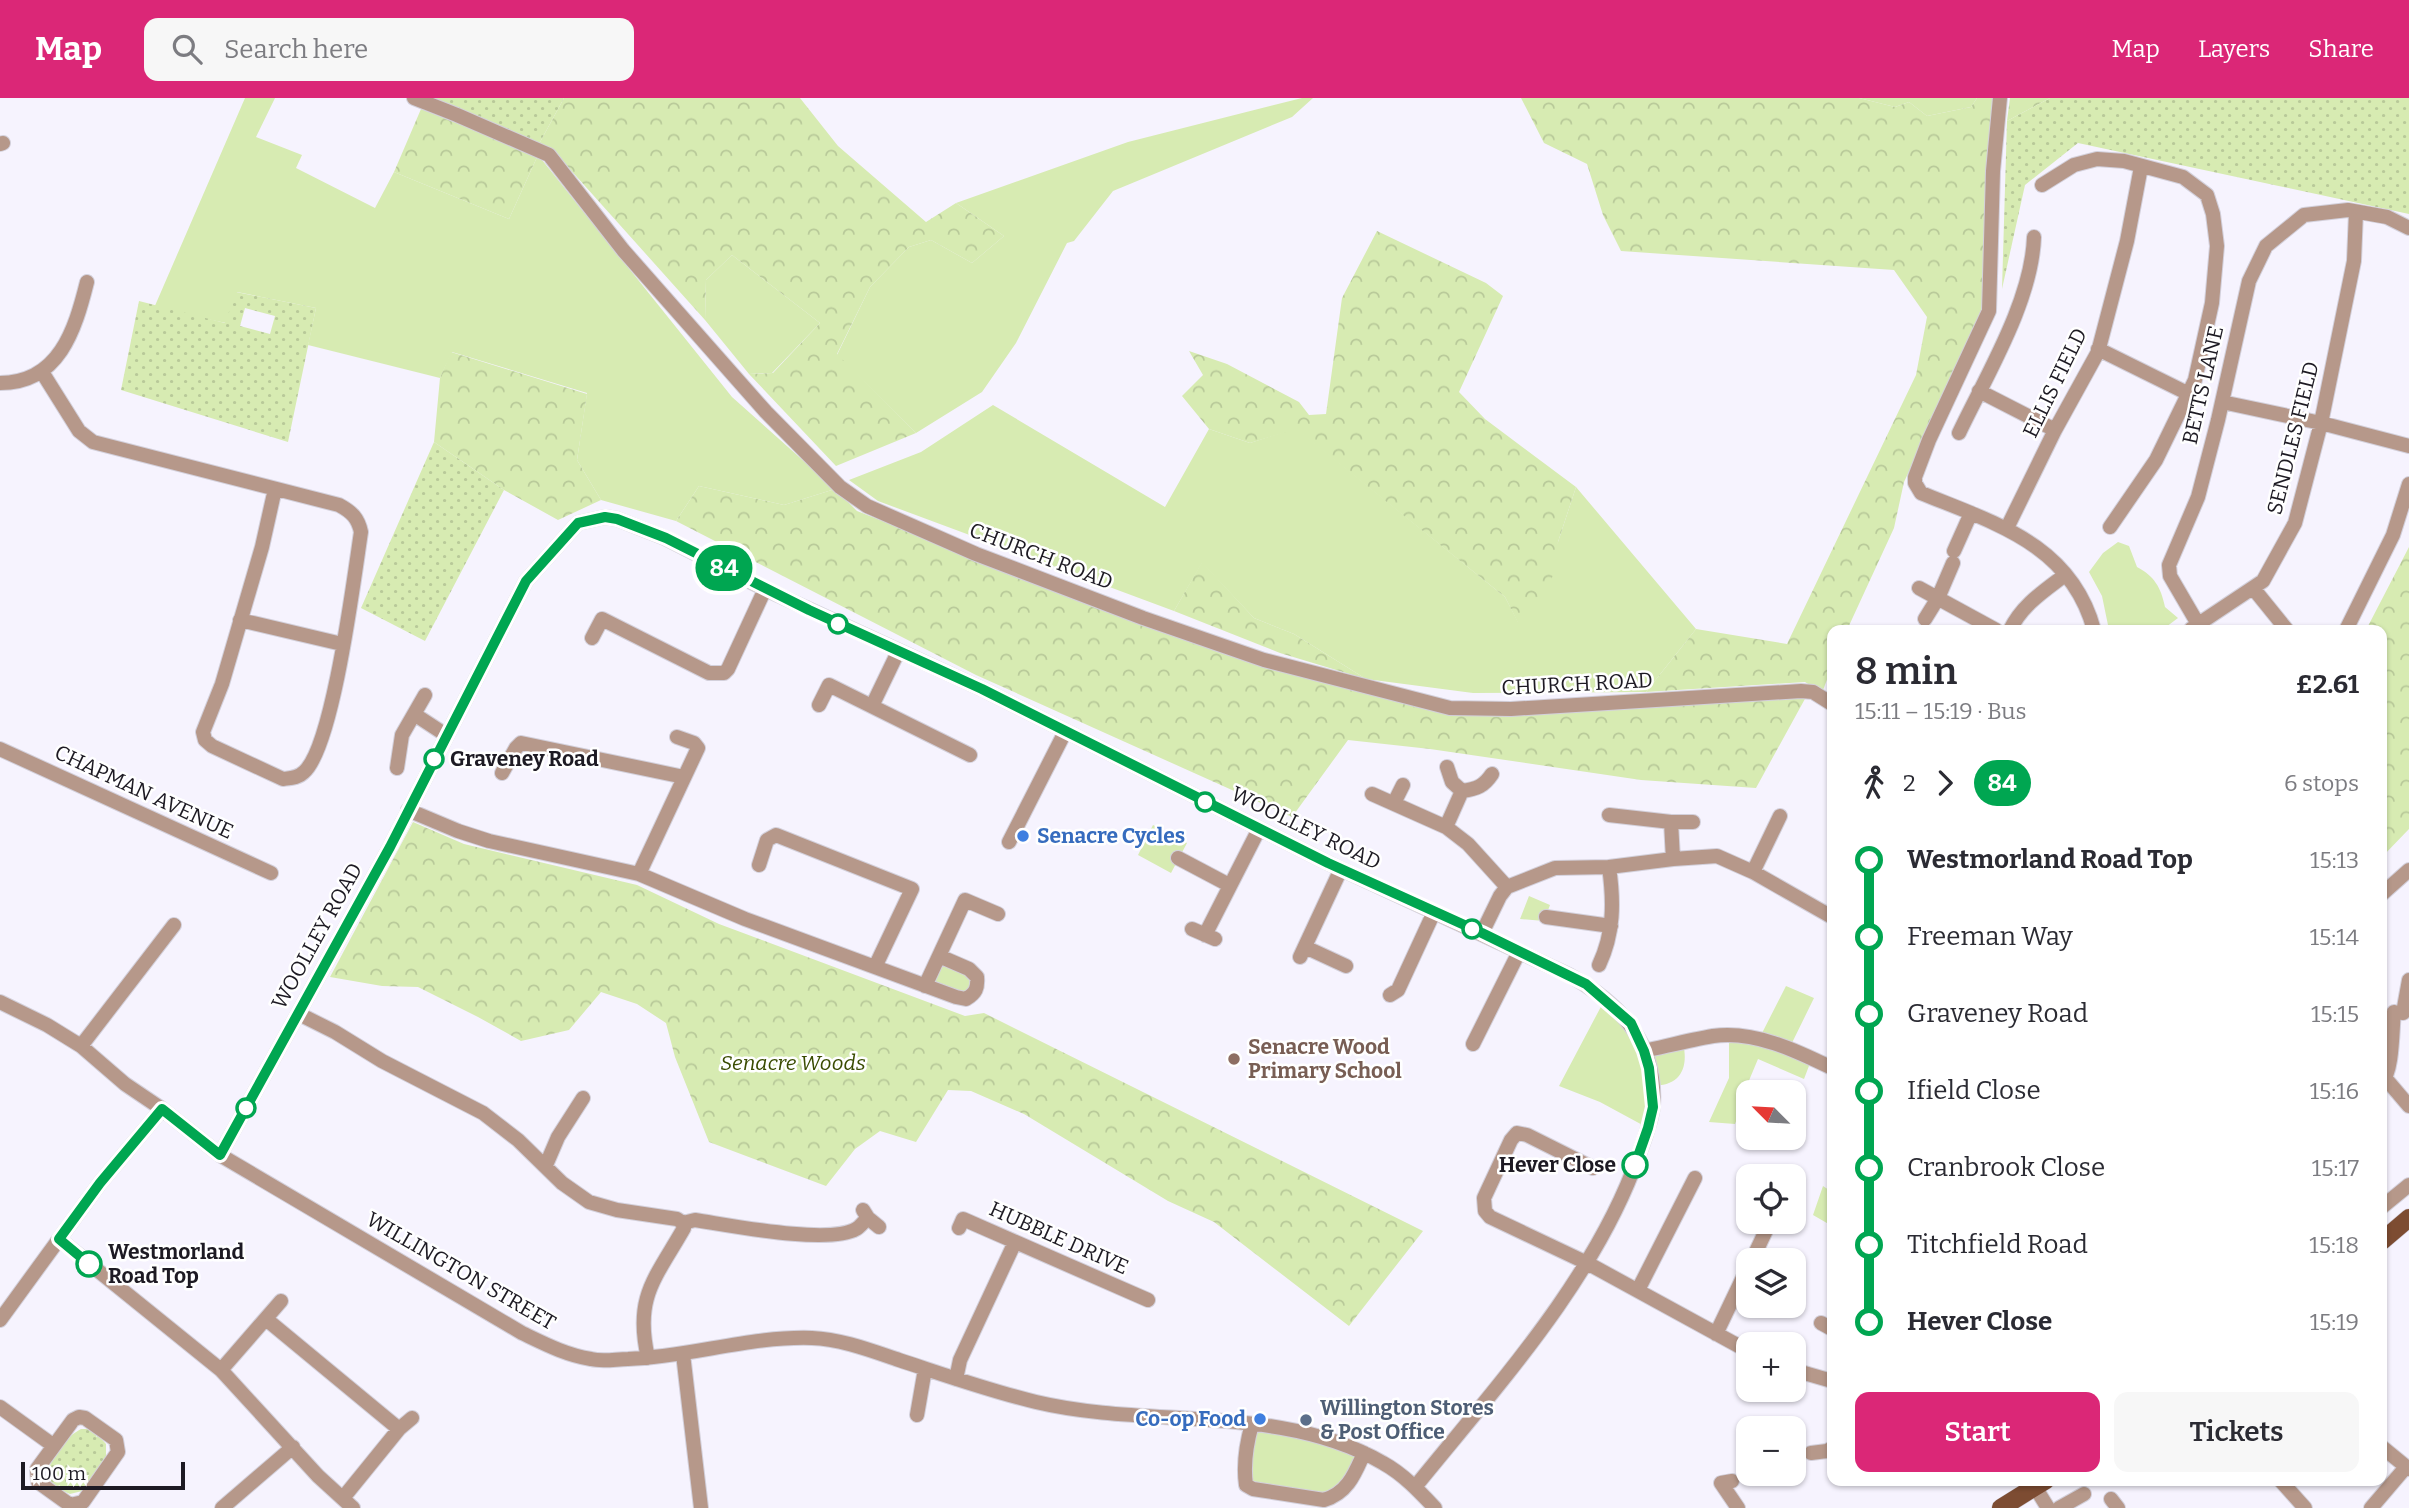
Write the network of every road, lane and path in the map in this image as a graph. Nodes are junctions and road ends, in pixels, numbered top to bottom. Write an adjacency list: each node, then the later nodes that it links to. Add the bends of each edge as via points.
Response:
1 (414, 98): 42 (street, CHURCH ROAD, via 550,155 623,250 766,412 840,487 867,506 976,554 1264,660 1450,708 1511,709 1801,691)
2 (2000, 98): 21 (street, via 1989,311 1915,477 1922,493)
3 (2141, 167): 4 (street, via 2097,159 2074,165); 9 (street, ELLIS FIELD, via 2116,292); 13 (street, via 2183,177 2207,195 2213,214 2217,246 2212,303)
4 (2042, 185)
5 (2356, 212): 6 (street, BETTS LANE, via 2386,217); 14 (street, BETTS LANE, via 2304,215 2266,246 2249,281); 15 (street, SENDLES FIELD, via 2354,261)
6 (2409, 228)
7 (2034, 237): 12 (street, via 2020,302)
8 (88, 282): 10 (street, via 62,350)
9 (2098, 349): 13 (street); 16 (street, ELLIS FIELD)
10 (42, 372): 11 (street); 20 (street, via 79,431 93,442)
11 (0, 383)
12 (1979, 391): 16 (street); 17 (street)
13 (2189, 394): 22 (street, via 2155,460)
14 (2222, 402): 15 (street); 34 (street, BETTS LANE, via 2198,496 2169,565 2170,576)
15 (2321, 423): 18 (street); 26 (street, SENDLES FIELD, via 2295,523 2263,581)
16 (2055, 430): 23 (street, ELLIS FIELD)
17 (1959, 433)
18 (2409, 446)
19 (2409, 484): 37 (street, via 2393,535)
20 (275, 489): 30 (street); 39 (street, via 339,505 359,521)
21 (1971, 513): 23 (street); 28 (street)
22 (2110, 527)
23 (2007, 528): 24 (street, via 2044,551)
24 (2065, 575): 32 (street, via 2027,605); 33 (street, via 2089,611)
25 (1919, 588): 28 (street)
26 (2253, 588): 35 (street, SENDLES FIELD); 36 (street)
27 (765, 589): 38 (street, via 724,673 709,673 602,619); 40 (street, WOOLLEY ROAD); 47 (street, WOOLLEY ROAD, via 666,538 617,519 578,523 526,581)
28 (1938, 598): 29 (street); 31 (street)
29 (1925, 619)
30 (240, 620): 39 (street); 39 (street, via 222,684 205,722 205,740 283,779 305,772 325,730)
31 (1987, 625)
32 (2012, 625)
33 (2093, 625)
34 (2202, 625)
35 (2204, 625)
36 (2283, 625)
37 (2348, 625)
38 (592, 638)
39 (342, 644)
40 (898, 652): 44 (street); 46 (street, WOOLLEY ROAD)
41 (425, 695): 45 (street)
42 (1827, 701)
43 (819, 705): 44 (street, via 829,685)
44 (872, 706): 50 (street)
45 (414, 713): 47 (street); 52 (street, via 402,735)
46 (1065, 732): 67 (street, WOOLLEY ROAD); 69 (street)
47 (446, 735): 60 (street, WOOLLEY ROAD)
48 (677, 737): 55 (street, via 698,748)
49 (0, 749): 77 (street, CHAPMAN AVENUE)
50 (970, 755)
51 (1447, 767): 57 (street, via 1452,782)
52 (397, 768)
53 (502, 773): 55 (street, via 521,743)
54 (1492, 774): 57 (street, via 1477,789)
55 (684, 777): 78 (street)
56 (1403, 785): 59 (street)
57 (1462, 791): 66 (street)
58 (1372, 794): 59 (street)
59 (1394, 803): 66 (street)
60 (408, 810): 78 (street, via 489,841); 100 (street, WOOLLEY ROAD)
61 (1609, 814): 63 (street)
62 (1780, 816): 76 (street)
63 (1630, 817): 64 (street); 68 (street)
64 (1671, 822): 65 (street); 71 (street)
65 (1693, 822)
66 (1446, 827): 80 (street)
67 (1259, 829): 74 (street, WOOLLEY ROAD); 79 (street)
68 (1630, 833)
69 (1009, 842)
70 (1178, 858): 79 (street)
71 (1673, 859): 73 (street); 76 (street, via 1717,856)
72 (759, 865): 94 (street, via 767,840 776,835 912,889)
73 (1609, 867): 80 (street, via 1555,868); 87 (street)
74 (1341, 869): 82 (street, WOOLLEY ROAD); 93 (street, via 1302,952)
75 (2409, 870): 81 (street)
76 (1753, 872): 84 (street)
77 (271, 873)
78 (639, 874): 94 (street)
79 (1230, 886): 89 (street)
80 (1507, 887): 88 (street)
81 (2387, 890)
82 (1434, 912): 88 (street, WOOLLEY ROAD); 97 (street, via 1398,990)
83 (998, 914): 91 (street, via 965,900)
84 (1827, 914)
85 (1546, 917): 87 (street)
86 (174, 925): 102 (street)
87 (1611, 926): 92 (street)
88 (1482, 933): 90 (street, WOOLLEY ROAD)
89 (1204, 934)
90 (1519, 952): 101 (street); 103 (street, WOOLLEY ROAD, via 1569,975 1605,999 1631,1023)
91 (939, 956): 96 (street); 96 (street, via 977,977 974,994 966,999)
92 (1599, 965)
93 (1346, 966)
94 (875, 967): 96 (street)
95 (2409, 980): 99 (street)
96 (925, 986)
97 (1390, 995)
98 (0, 1002): 102 (street, WILLINGTON STREET)
99 (2397, 1012): 104 (street)
100 (299, 1014): 110 (street, WOOLLEY ROAD); 111 (street, via 483,1113)
101 (1472, 1044)
102 (81, 1046): 109 (street, WILLINGTON STREET)
103 (1644, 1051): 105 (street, via 1729,1035 1759,1039); 123 (street, WOOLLEY ROAD, via 1652,1086 1648,1128 1628,1184)
104 (2387, 1065)
105 (1827, 1066)
106 (2387, 1084): 108 (street)
107 (582, 1098): 111 (street)
108 (2409, 1106)
109 (162, 1109): 110 (street, WILLINGTON STREET); 121 (street)
110 (220, 1155): 133 (street, WILLINGTON STREET, via 522,1333 562,1352 594,1360)
111 (546, 1165): 118 (street, via 589,1202)
112 (1593, 1168): 123 (street, via 1517,1133 1484,1198 1490,1217)
113 (1695, 1178): 124 (street)
114 (2409, 1185): 115 (street)
115 (2387, 1203)
116 (870, 1218): 118 (street, via 856,1230 837,1234 695,1220)
117 (2408, 1222): 120 (main road)
118 (683, 1223): 133 (street, via 646,1296 642,1334)
119 (959, 1228): 122 (street, HUBBLE DRIVE, via 963,1219)
120 (2387, 1237)
121 (59, 1239): 129 (street); 135 (street)
122 (1015, 1242): 126 (street, HUBBLE DRIVE); 137 (street, via 960,1360)
123 (1587, 1263): 124 (street); 155 (street, WOOLLEY ROAD, via 1519,1360)
124 (1638, 1290): 130 (street)
125 (1736, 1292): 130 (street)
126 (1148, 1300)
127 (281, 1301): 128 (street)
128 (266, 1319): 135 (street); 143 (street)
129 (0, 1320)
130 (1716, 1334): 131 (street)
131 (1736, 1345)
132 (683, 1354): 133 (street, WILLINGTON STREET); 134 (street, WILLINGTON STREET, via 763,1339 815,1338); 159 (street)
133 (648, 1358)
134 (925, 1369): 137 (street, WILLINGTON STREET); 140 (street)
135 (222, 1370): 145 (street)
136 (1806, 1373): 138 (street)
137 (956, 1379): 142 (street, WILLINGTON STREET, via 1063,1408)
138 (1827, 1380)
139 (0, 1407): 144 (street)
140 (917, 1415)
141 (412, 1418): 143 (street)
142 (1252, 1424): 148 (street, WILLINGTON STREET, via 1298,1431); 148 (street, via 1245,1446 1245,1476 1246,1485 1253,1489 1324,1500 1335,1497 1351,1482)
143 (400, 1429): 157 (street)
144 (54, 1446): 144 (street, via 79,1417 116,1440 118,1452 83,1502 70,1505 38,1482 37,1469)
145 (293, 1447): 157 (street); 158 (street)
146 (1827, 1451): 149 (street)
147 (2387, 1451): 150 (street)
148 (1364, 1453): 155 (street, WILLINGTON STREET)
149 (1811, 1453)
150 (2408, 1468): 166 (street)
151 (1732, 1481): 161 (street, via 1721,1483)
152 (2037, 1486): 162 (main road)
153 (2041, 1486): 163 (street)
154 (2285, 1486): 165 (street)
155 (1415, 1487): 160 (street, WILLINGTON STREET)
156 (2084, 1494): 164 (street)
157 (348, 1503)
158 (233, 1505)
159 (701, 1508)
160 (1435, 1508)
161 (1738, 1508)
162 (2001, 1508)
163 (2049, 1508)
164 (2059, 1508)
165 (2305, 1508)
166 (2371, 1508)

